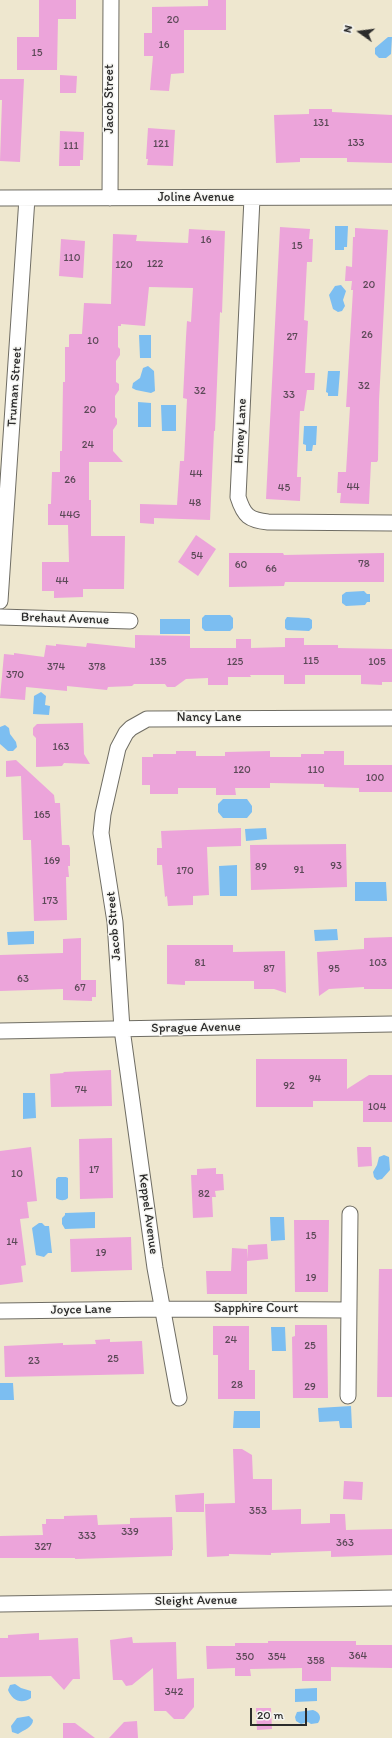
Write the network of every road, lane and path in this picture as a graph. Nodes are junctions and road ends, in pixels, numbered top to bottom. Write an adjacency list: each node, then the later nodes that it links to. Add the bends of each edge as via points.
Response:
1 (111, 0): 5 (street, Jacob Street)
2 (392, 197): 6 (street, Joline Avenue)
3 (0, 198): 4 (street, Joline Avenue)
4 (28, 198): 5 (street, Joline Avenue); 8 (street, Truman Street)
5 (110, 198): 6 (street, Joline Avenue)
6 (252, 198): 7 (street, Honey Lane, via 238,497 241,508 247,516 257,521)
7 (392, 523)
8 (0, 601)
9 (0, 617): 10 (street, Brehaut Avenue)
10 (130, 621)
11 (392, 718): 12 (street, Nancy Lane, via 142,720 126,733 118,748)
12 (101, 825): 14 (street, Jacob Street, via 103,854 115,922)
13 (392, 1024): 14 (street, Sprague Avenue)
14 (122, 1029): 15 (street, Sprague Avenue); 17 (street, Keppel Avenue)
15 (0, 1031)
16 (350, 1214): 18 (street)
17 (162, 1309): 18 (street, Sapphire Court); 19 (street, Joyce Lane); 21 (street, Keppel Avenue)
18 (349, 1310): 20 (street)
19 (0, 1311)
20 (348, 1396)
21 (180, 1398)
22 (392, 1598): 23 (street, Sleight Avenue)
23 (0, 1604)

